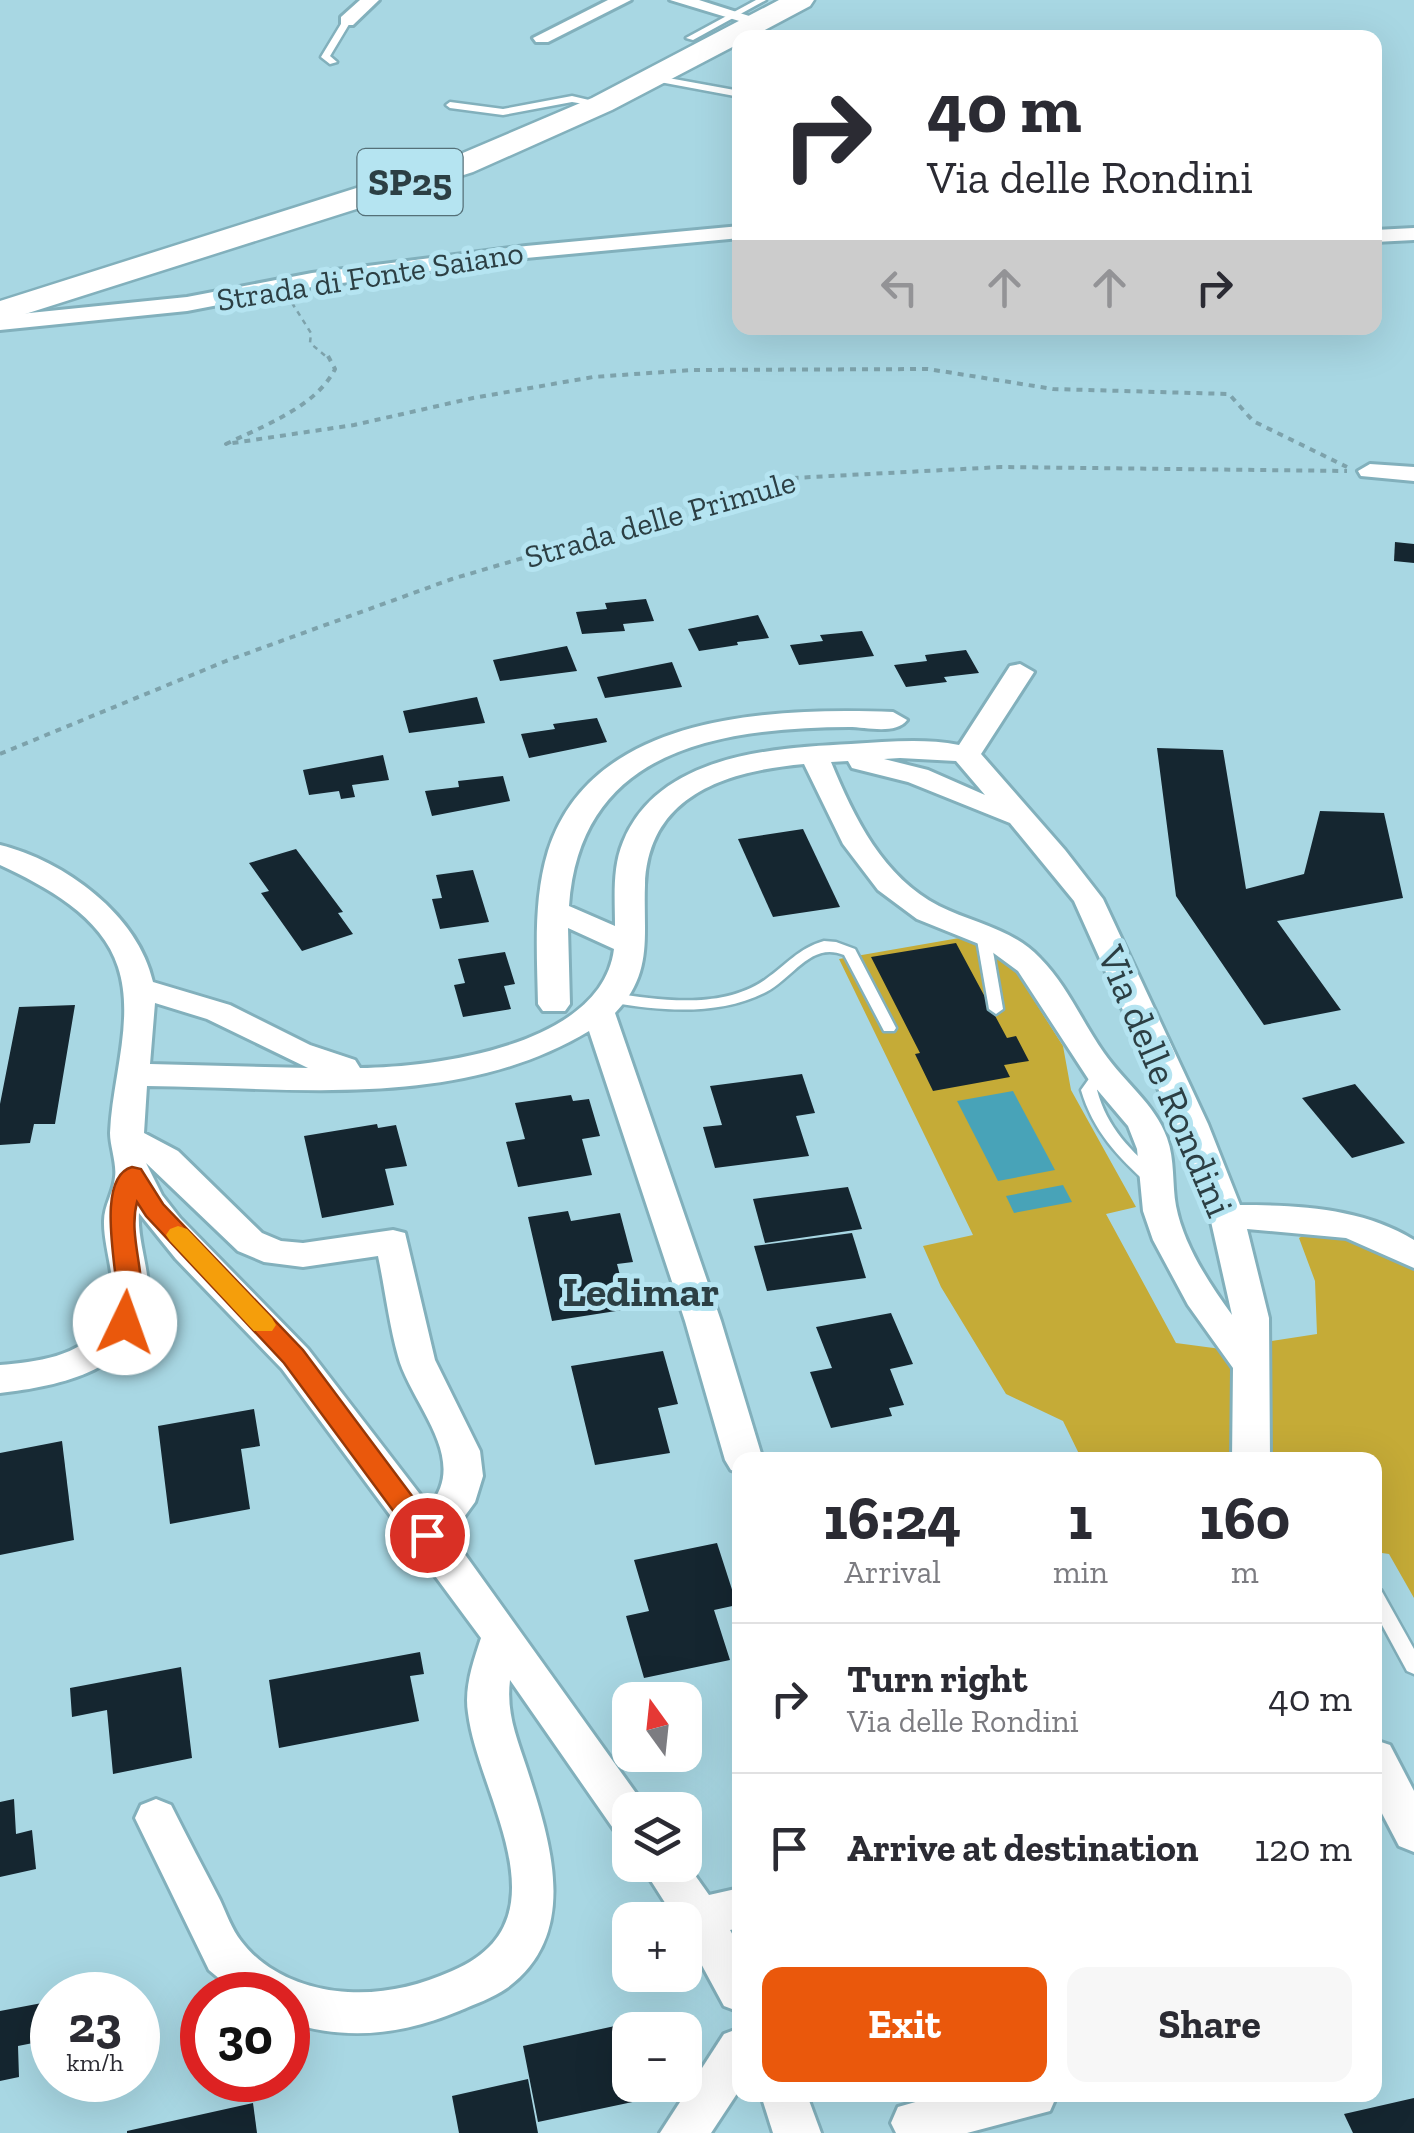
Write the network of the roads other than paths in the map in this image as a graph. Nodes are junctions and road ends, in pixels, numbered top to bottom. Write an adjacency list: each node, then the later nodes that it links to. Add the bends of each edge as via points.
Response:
1 (370, 0): 6 (street)
2 (622, 0): 7 (street)
3 (679, 0): 5 (street)
4 (800, 0): 5 (main road, SP25)
5 (751, 12): 8 (lane); 10 (main road, SP25)
6 (347, 21): 9 (lane, via 327,48 325,57)
7 (542, 38)
8 (690, 38)
9 (333, 62)
10 (652, 78): 11 (lane); 12 (main road, SP25)
11 (732, 93)
12 (602, 104): 13 (lane, via 572,99 502,112); 17 (main road, SP25, via 426,177)
13 (450, 106)
14 (732, 233): 18 (street, Strada di Fonte Saiano, via 526,252 187,304)
15 (1414, 234): 16 (street)
16 (1382, 236)
17 (0, 312)
18 (0, 323)
19 (1370, 471): 20 (street)
20 (1414, 474)
21 (1020, 672): 24 (street)
22 (893, 720): 27 (street, via 758,722 709,732 626,768 594,796 571,830)
23 (814, 754): 24 (street, via 920,749); 25 (street, Via delle Rondini, via 918,776); 28 (street, Via delle Rondini, via 874,868 897,893); 29 (street, via 708,777 654,814 630,868)
24 (966, 755): 25 (street, Via delle Rondini)
25 (1022, 822): 38 (street, Via delle Rondini, via 1088,899)
26 (0, 854): 30 (street, via 97,910 127,950)
27 (554, 911): 29 (street); 31 (street)
28 (983, 934): 33 (lane); 40 (street, Via delle Rondini, via 1030,965 1100,1072 1142,1120 1153,1142 1163,1221 1215,1321)
29 (632, 945): 32 (street)
30 (139, 989): 35 (street); 36 (street, via 195,1003 320,1062)
31 (554, 1004)
32 (606, 1004): 34 (lane, via 725,1000 758,991 807,950 838,945 850,952); 36 (street, via 554,1039 500,1059); 42 (street)
33 (996, 1009)
34 (889, 1028)
35 (132, 1076): 36 (street); 37 (street)
36 (393, 1078)
37 (129, 1156): 41 (street, via 120,1218 130,1296 125,1323 107,1346 78,1364); 44 (street, via 154,1210 294,1357); 44 (street, via 166,1159 250,1242 276,1252 303,1256 393,1242 418,1360 461,1452 464,1476 456,1502)
38 (1227, 1217): 39 (street, via 1343,1224); 40 (street, Via delle Rondini, via 1252,1318)
39 (1414, 1256)
40 (1250, 1364): 43 (street, Via delle Rondini)
41 (0, 1379)
42 (742, 1452)
43 (1251, 1452)
44 (427, 1535): 46 (street)
45 (1382, 1607): 47 (lane)
46 (502, 1636): 49 (street); 56 (street, via 489,1674 488,1713 528,1841 535,1893 527,1934 496,1971 434,2002 374,2013)
47 (1414, 1666)
48 (1382, 1772): 51 (street)
49 (612, 1792)
50 (156, 1818): 55 (street, via 225,1956)
51 (1414, 1834)
52 (683, 1882): 53 (street)
53 (719, 1912): 54 (street)
54 (732, 1961)
55 (244, 1972)
56 (310, 2009)
57 (732, 2061): 61 (street)
58 (787, 2102): 62 (street)
59 (996, 2102): 60 (street)
60 (916, 2117)
61 (684, 2133)
62 (798, 2133)

